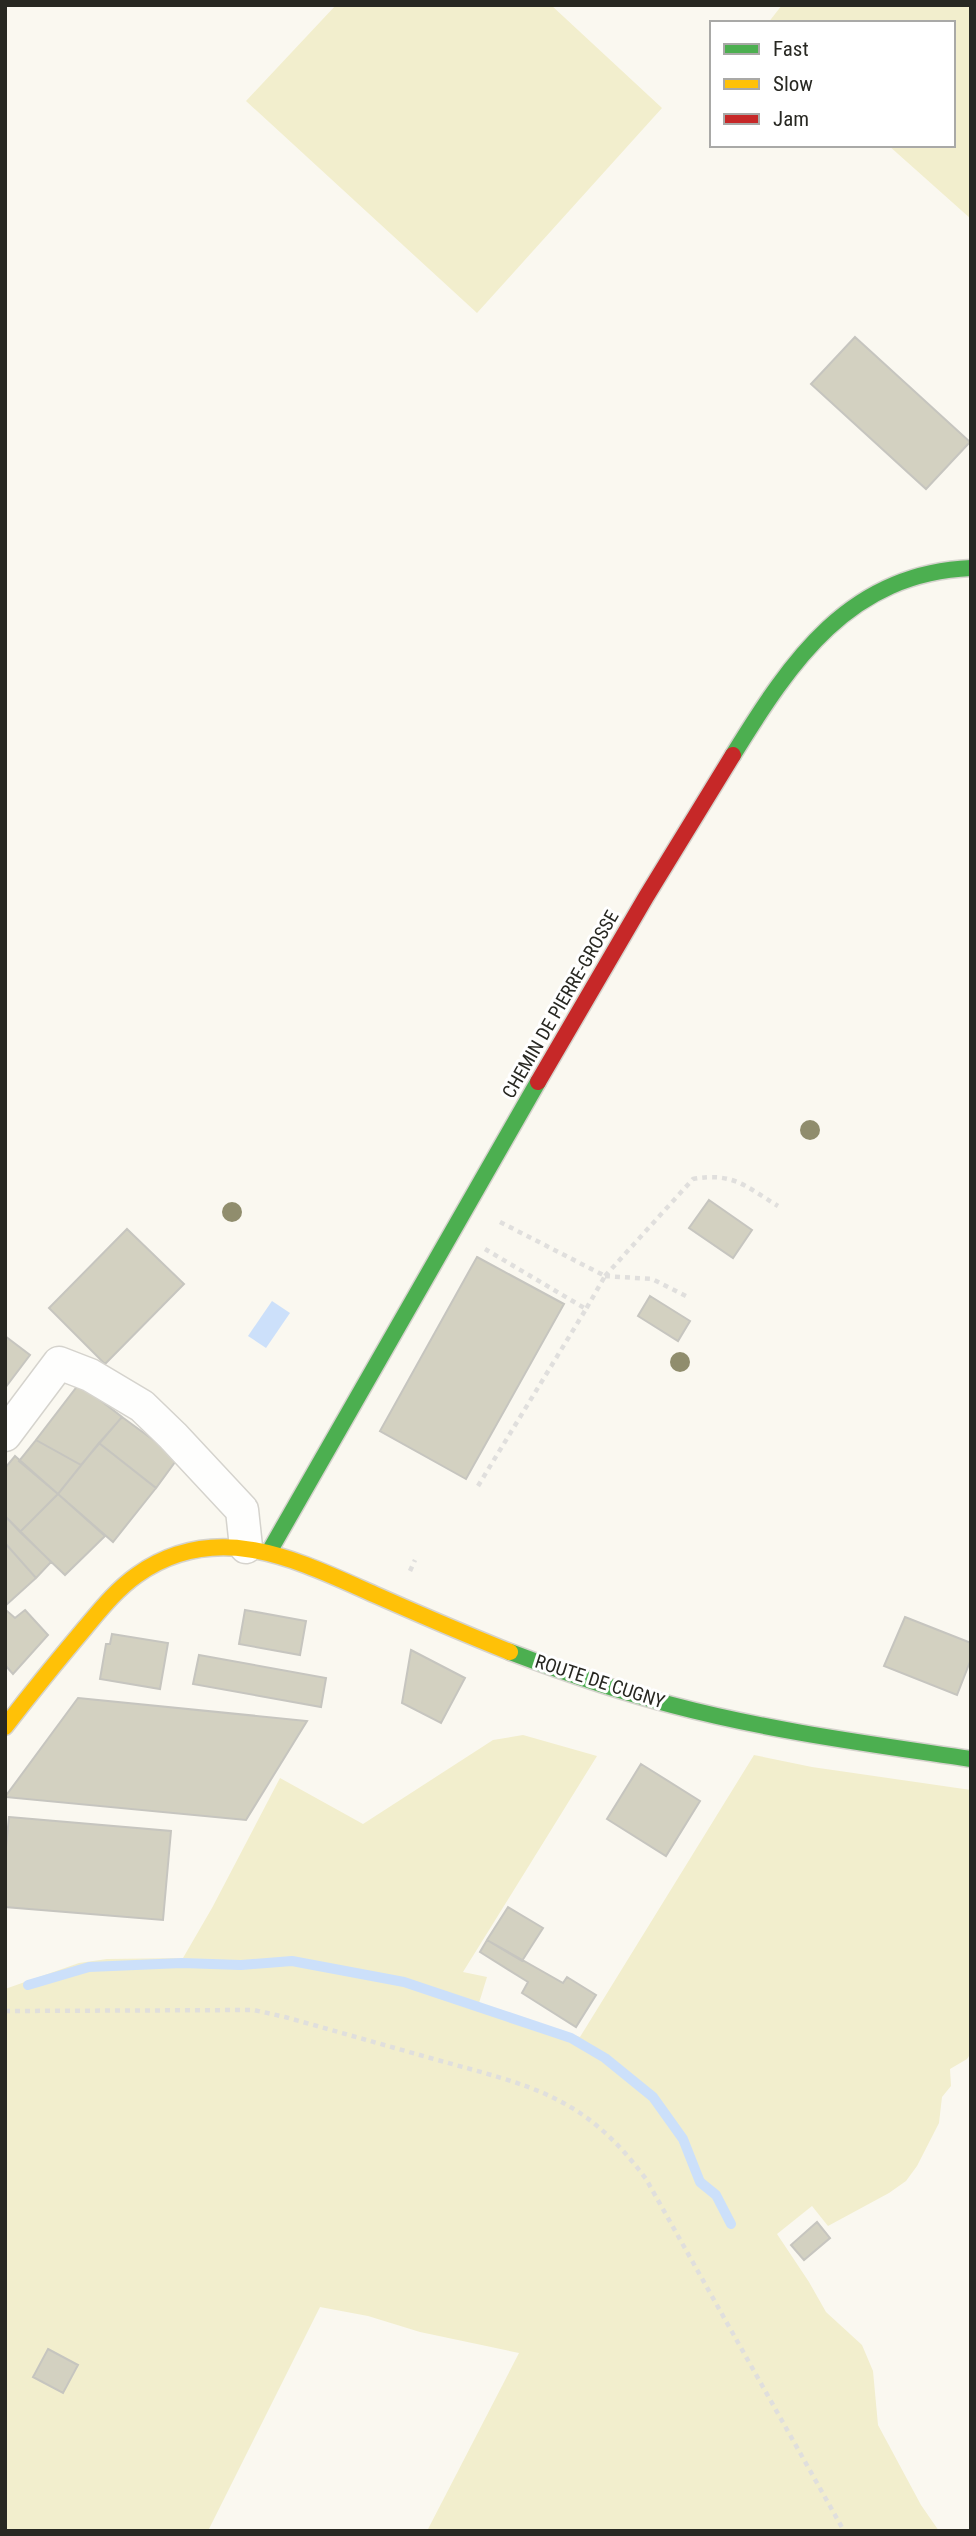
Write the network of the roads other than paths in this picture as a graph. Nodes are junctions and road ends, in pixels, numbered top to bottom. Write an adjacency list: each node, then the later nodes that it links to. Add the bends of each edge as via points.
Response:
1 (971, 568): 3 (street, CHEMIN DE PIERRE-GROSSE, via 926,573 861,601 836,619 758,714 671,853 446,1244)
2 (5, 1435): 3 (street, via 59,1363 90,1375 142,1406 242,1510)
3 (257, 1550): 4 (street, ROUTE DE CUGNY, via 201,1549 143,1570 106,1604); 5 (street, ROUTE DE CUGNY, via 288,1557 434,1621 630,1694 822,1737)
4 (5, 1727)
5 (971, 1759)

